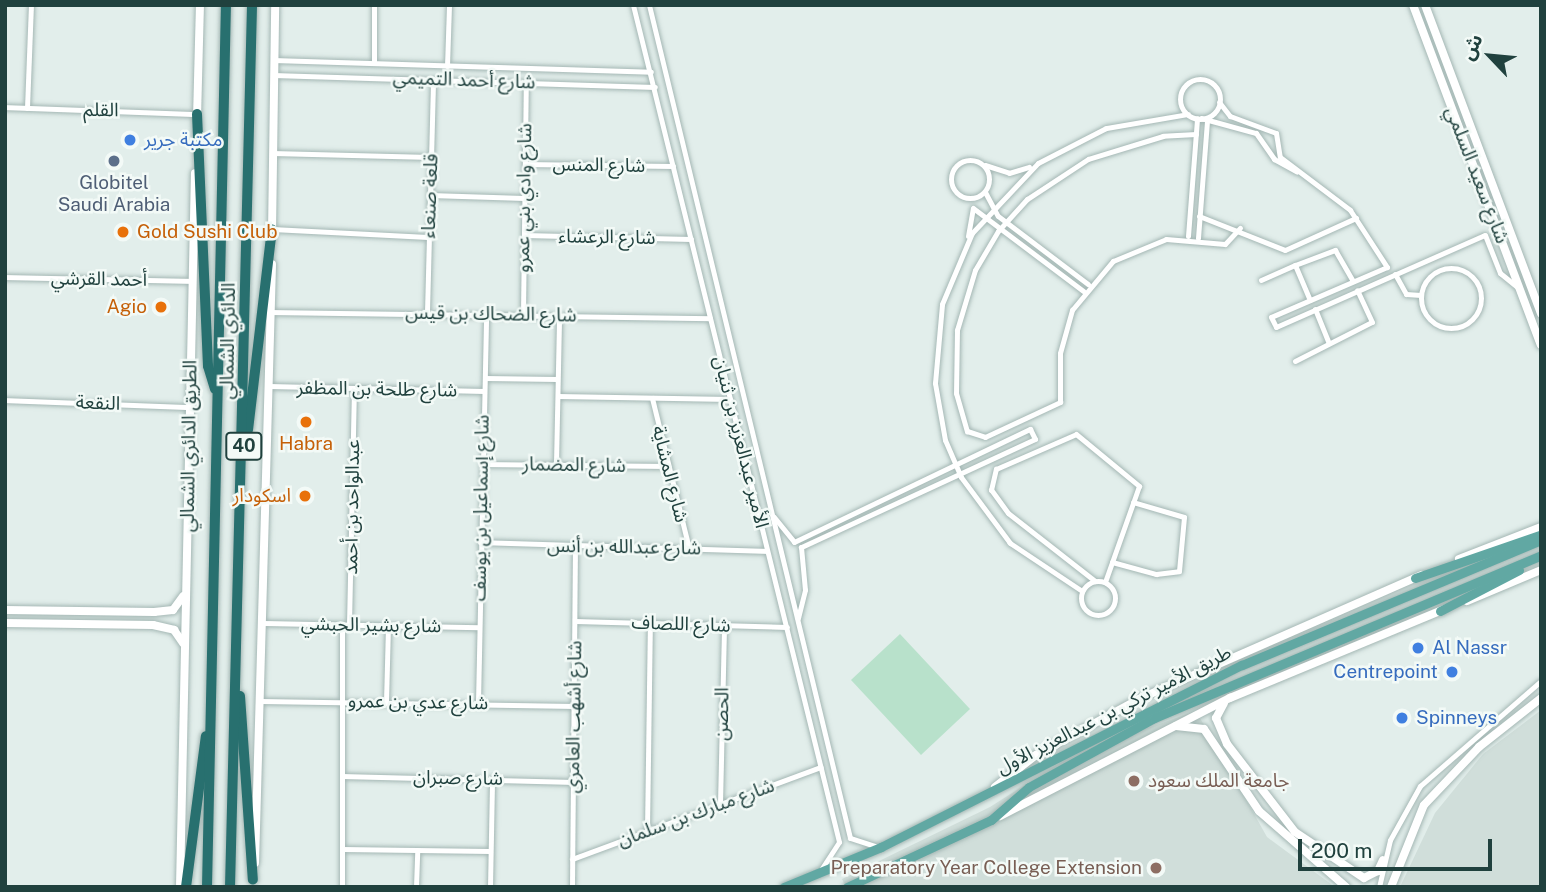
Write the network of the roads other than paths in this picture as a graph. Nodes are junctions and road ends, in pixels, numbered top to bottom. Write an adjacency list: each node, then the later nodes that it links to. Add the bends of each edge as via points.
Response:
1 (31, 5): 22 (street)
2 (200, 5): 23 (main road, الطريق الدائري الشمالي)
3 (226, 5): 87 (highway, الدائري الشمالي / 40)
4 (252, 5): 91 (highway, الدائري الشمالي / 40)
5 (275, 5): 12 (main road)
6 (374, 5): 13 (street)
7 (449, 5): 14 (street)
8 (633, 5): 15 (street, الأمير عبدالعزيز بن ثنيان)
9 (649, 5): 26 (street, الأمير عبدالعزيز بن ثنيان)
10 (1413, 5): 66 (main road, شارع سعيد السلمي)
11 (1425, 5): 74 (main road, شارع سعيد السلمي)
12 (273, 60): 13 (street, شارع أحمد التميمي); 16 (main road)
13 (374, 62): 14 (street, شارع أحمد التميمي)
14 (447, 66): 15 (street, شارع أحمد التميمي)
15 (651, 72): 19 (street, الأمير عبدالعزيز بن ثنيان)
16 (273, 75): 17 (street, شارع أحمد التميمي); 29 (main road)
17 (433, 79): 18 (street, شارع أحمد التميمي); 30 (street, قلعة صنعاء)
18 (526, 82): 19 (street, شارع أحمد التميمي); 32 (street, شارع وادي بني عمرو)
19 (654, 87): 27 (street, الأمير عبدالعزيز بن ثنيان)
20 (1219, 102): 24 (street, via 1215,86 1194,80 1180,98); 25 (street); 35 (street, via 1230,116 1276,133 1280,157)
21 (5, 107): 22 (street, القلم)
22 (27, 107): 23 (street, القلم)
23 (197, 114): 61 (main road, الطريق الدائري الشمالي); 87 (highway, via 208,366)
24 (1188, 114): 25 (street); 31 (street, via 1106,128)
25 (1201, 119): 28 (street); 35 (street, via 1256,133 1278,163); 42 (street)
26 (677, 120): 27 (street); 56 (street, الأمير عبدالعزيز بن ثنيان)
27 (663, 123): 34 (street, الأمير عبدالعزيز بن ثنيان)
28 (1196, 134): 45 (street, via 1163,136 1088,159 1052,179); 50 (street)
29 (272, 153): 30 (street); 47 (main road)
30 (431, 156): 37 (street, قلعة صنعاء)
31 (1038, 163): 33 (street, via 1009,173); 40 (street)
32 (525, 164): 34 (street, شارع المنس); 38 (street, شارع وادي بني عمرو)
33 (984, 165): 36 (street, via 990,176); 39 (street, via 964,160 953,170 954,190)
34 (673, 166): 53 (street, الأمير عبدالعزيز بن ثنيان)
35 (1313, 180): 44 (street)
36 (985, 192): 39 (street); 40 (street)
37 (430, 195): 38 (street); 51 (street, قلعة صنعاء)
38 (524, 198): 49 (street, شارع وادي بني عمرو)
39 (971, 199): 41 (street)
40 (992, 207): 43 (street); 45 (street)
41 (973, 208): 43 (street); 54 (street)
42 (1199, 216): 46 (street); 52 (street)
43 (984, 217): 48 (street); 54 (street)
44 (1356, 218): 46 (street, via 1285,250); 62 (street, via 1387,267)
45 (1006, 222): 48 (street); 63 (street)
46 (1240, 228): 52 (street, via 1226,244)
47 (272, 229): 51 (street); 70 (main road); 91 (highway)
48 (1000, 229): 64 (street); 64 (street, via 975,270 957,330 956,393 967,431 985,438 1060,402 1060,353)
49 (524, 235): 53 (street, شارع الرعشاء); 73 (street, شارع وادي بني عمرو)
50 (1188, 236): 52 (street); 63 (street, via 1139,246)
51 (428, 237): 71 (street, قلعة صنعاء)
52 (1198, 237)
53 (691, 239): 57 (street, الأمير عبدالعزيز بن ثنيان)
54 (963, 250): 92 (street, via 942,304 934,361 941,421)
55 (1295, 265): 60 (street); 62 (street, via 1335,250); 68 (street)
56 (714, 269): 57 (street); 98 (street, الأمير عبدالعزيز بن ثنيان)
57 (699, 273): 76 (street, الأمير عبدالعزيز بن ثنيان)
58 (1395, 274): 65 (street); 66 (street, via 1485,235 1500,273); 67 (street, via 1406,294)
59 (5, 277): 61 (street, أحمد القرشي)
60 (1261, 280)
61 (193, 281): 90 (main road, الطريق الدائري الشمالي)
62 (1353, 281): 68 (street)
63 (1088, 284): 64 (street)
64 (1083, 290)
65 (1357, 290): 69 (street); 77 (street, via 1372,321)
66 (1521, 290): 78 (main road, شارع سعيد السلمي)
67 (1421, 295): 67 (street, via 1427,317 1443,328 1471,321 1481,304 1472,276 1454,268 1435,273)
68 (1310, 300): 69 (street, via 1271,317 1276,327)
69 (1315, 309): 77 (street)
70 (271, 312): 71 (street, شارع الضحاك بن قيس); 82 (main road)
71 (427, 312): 72 (street, شارع الضحاك بن قيس)
72 (486, 313): 73 (street, شارع الضحاك بن قيس); 80 (street, شارع إسماعيل بن يوسف)
73 (523, 314): 75 (street, شارع الضحاك بن قيس)
74 (1541, 314)
75 (559, 315): 76 (street, شارع الضحاك بن قيس); 81 (street)
76 (710, 318): 88 (street, الأمير عبدالعزيز بن ثنيان)
77 (1329, 343): 79 (street)
78 (1541, 345)
79 (1295, 361)
80 (485, 378): 81 (street); 84 (street, شارع إسماعيل بن يوسف)
81 (557, 379): 85 (street)
82 (269, 386): 83 (street, شارع طلحة بن المظفر); 123 (main road)
83 (354, 388): 84 (street, شارع طلحة بن المظفر); 126 (street, عبدالواحد بن أحمد)
84 (484, 391): 93 (street, شارع إسماعيل بن يوسف)
85 (558, 396): 86 (street); 94 (street)
86 (652, 398): 88 (street); 95 (street, شارع المشاية)
87 (218, 399): 140 (highway, الدائري الشمالي / 40)
88 (730, 399): 107 (street, الأمير عبدالعزيز بن ثنيان)
89 (5, 400): 90 (street, النقعة)
90 (190, 407): 114 (main road, الطريق الدائري الشمالي)
91 (244, 436): 132 (highway, الدائري الشمالي / 40)
92 (954, 462): 96 (street); 96 (street, via 1030,429 1035,439); 99 (street)
93 (482, 464): 94 (street, شارع المضمار); 104 (street, شارع إسماعيل بن يوسف)
94 (556, 464): 95 (street, شارع المضمار)
95 (666, 466): 106 (street, شارع المشاية)
96 (960, 475): 101 (street); 115 (street, via 1010,543)
97 (1133, 502): 109 (street); 109 (street, via 1184,517 1179,571 1156,574); 112 (street, via 1139,486 1076,434 996,469 989,479 1017,523)
98 (773, 516): 99 (street, via 794,541); 119 (street, الأمير عبدالعزيز بن ثنيان)
99 (830, 523): 101 (street)
100 (1541, 527): 111 (main road)
101 (833, 535): 119 (street, via 801,547 797,555 805,590)
102 (1541, 535): 111 (main road)
103 (1541, 540): 149 (main road, طريق الأمير تركي بن عبدالعزيز الأول, via 1230,671)
104 (480, 542): 105 (street, شارع عبدالله بن أنس); 129 (street, شارع إسماعيل بن يوسف)
105 (575, 547): 106 (street, شارع عبدالله بن أنس); 120 (street, شارع أشهب العامري)
106 (689, 549): 107 (street, شارع عبدالله بن أنس)
107 (768, 551): 130 (street, الأمير عبدالعزيز بن ثنيان)
108 (1541, 557): 117 (main road); 151 (main road, طريق الأمير تركي بن عبدالعزيز الأول, via 1154,718 1029,787)
109 (1112, 562): 113 (street)
110 (1541, 570): 117 (main road)
111 (1415, 578): 149 (main road, via 1139,699 1036,755)
112 (1095, 581): 113 (street); 115 (street)
113 (1105, 582): 115 (street, via 1115,596 1104,614 1084,608)
114 (186, 583): 118 (main road, via 181,605); 131 (main road, الطريق الدائري الشمالي)
115 (1082, 591)
116 (5, 610): 118 (main road)
117 (1440, 611): 134 (main road)
118 (154, 612): 124 (main road, via 168,620)
119 (798, 618): 153 (street, الأمير عبدالعزيز بن ثنيان)
120 (575, 621): 121 (street, شارع اللصاف); 141 (street, شارع أشهب العامري)
121 (650, 622): 128 (street, شارع اللصاف); 152 (street)
122 (5, 623): 124 (main road)
123 (264, 623): 125 (street, شارع بشير الحبشي); 136 (main road)
124 (153, 625): 131 (main road, via 180,634)
125 (342, 625): 126 (street, شارع بشير الحبشي); 137 (street)
126 (349, 625): 127 (street, شارع بشير الحبشي)
127 (388, 625): 129 (street, شارع بشير الحبشي); 138 (street)
128 (723, 625): 130 (street, شارع اللصاف); 150 (street, الحصن)
129 (479, 627): 139 (street, شارع إسماعيل بن يوسف)
130 (787, 627): 144 (street, الأمير عبدالعزيز بن ثنيان)
131 (185, 651): 165 (main road, الطريق الدائري الشمالي)
132 (236, 676): 164 (highway); 168 (highway, الدائري الشمالي / 40)
133 (1541, 681): 160 (street, via 1434,770 1403,811)
134 (1230, 698): 142 (main road); 143 (main road, via 1215,713)
135 (1541, 698): 179 (main road, via 1479,747 1424,805)
136 (263, 701): 137 (street, شارع عدي بن عمرو); 164 (main road)
137 (340, 701): 138 (street, شارع عدي بن عمرو); 146 (street)
138 (386, 702): 139 (street, شارع عدي بن عمرو)
139 (478, 703): 141 (street, شارع عدي بن عمرو)
140 (212, 704): 166 (highway); 167 (highway, الدائري الشمالي / 40)
141 (573, 706): 148 (street, شارع أشهب العامري)
142 (1170, 727): 145 (main road, via 1201,726); 151 (main road)
143 (1227, 744): 145 (main road, via 1213,733); 161 (main road, via 1275,810)
144 (821, 767): 150 (street, شارع مبارك بن سلمان); 154 (street, الأمير عبدالعزيز بن ثنيان)
145 (1228, 773): 176 (main road, via 1278,832)
146 (344, 776): 147 (street, شارع صبران); 156 (street)
147 (492, 779): 148 (street, شارع صبران); 158 (street)
148 (572, 782): 159 (street, شارع أشهب العامري)
149 (982, 797): 155 (main road, طريق الأمير تركي بن عبدالعزيز الأول)
150 (720, 804): 152 (street, شارع مبارك بن سلمان)
151 (991, 820): 163 (main road, طريق الأمير تركي بن عبدالعزيز الأول)
152 (647, 831): 159 (street, شارع مبارك بن سلمان)
153 (850, 838): 154 (street); 155 (street)
154 (839, 842): 162 (street)
155 (881, 847): 162 (main road, طريق الأمير تركي بن عبدالعزيز الأول)
156 (342, 849): 157 (street); 169 (street)
157 (417, 850): 158 (street); 170 (street)
158 (490, 851): 171 (street)
159 (572, 859): 172 (street, شارع أشهب العامري)
160 (1383, 860): 161 (main road, via 1378,871 1364,878); 178 (street)
161 (1331, 861): 177 (main road)
162 (818, 873): 173 (main road, طريق الأمير تركي بن عبدالعزيز الأول)
163 (870, 877): 174 (main road, طريق الأمير تركي بن عبدالعزيز الأول); 175 (main road)
164 (253, 884)
165 (180, 887)
166 (186, 887)
167 (207, 887)
168 (230, 887)
169 (342, 887)
170 (416, 887)
171 (490, 887)
172 (572, 887)
173 (784, 887)
174 (847, 887)
175 (864, 887)
176 (1347, 887)
177 (1362, 887)
178 (1379, 887)
179 (1391, 887)

